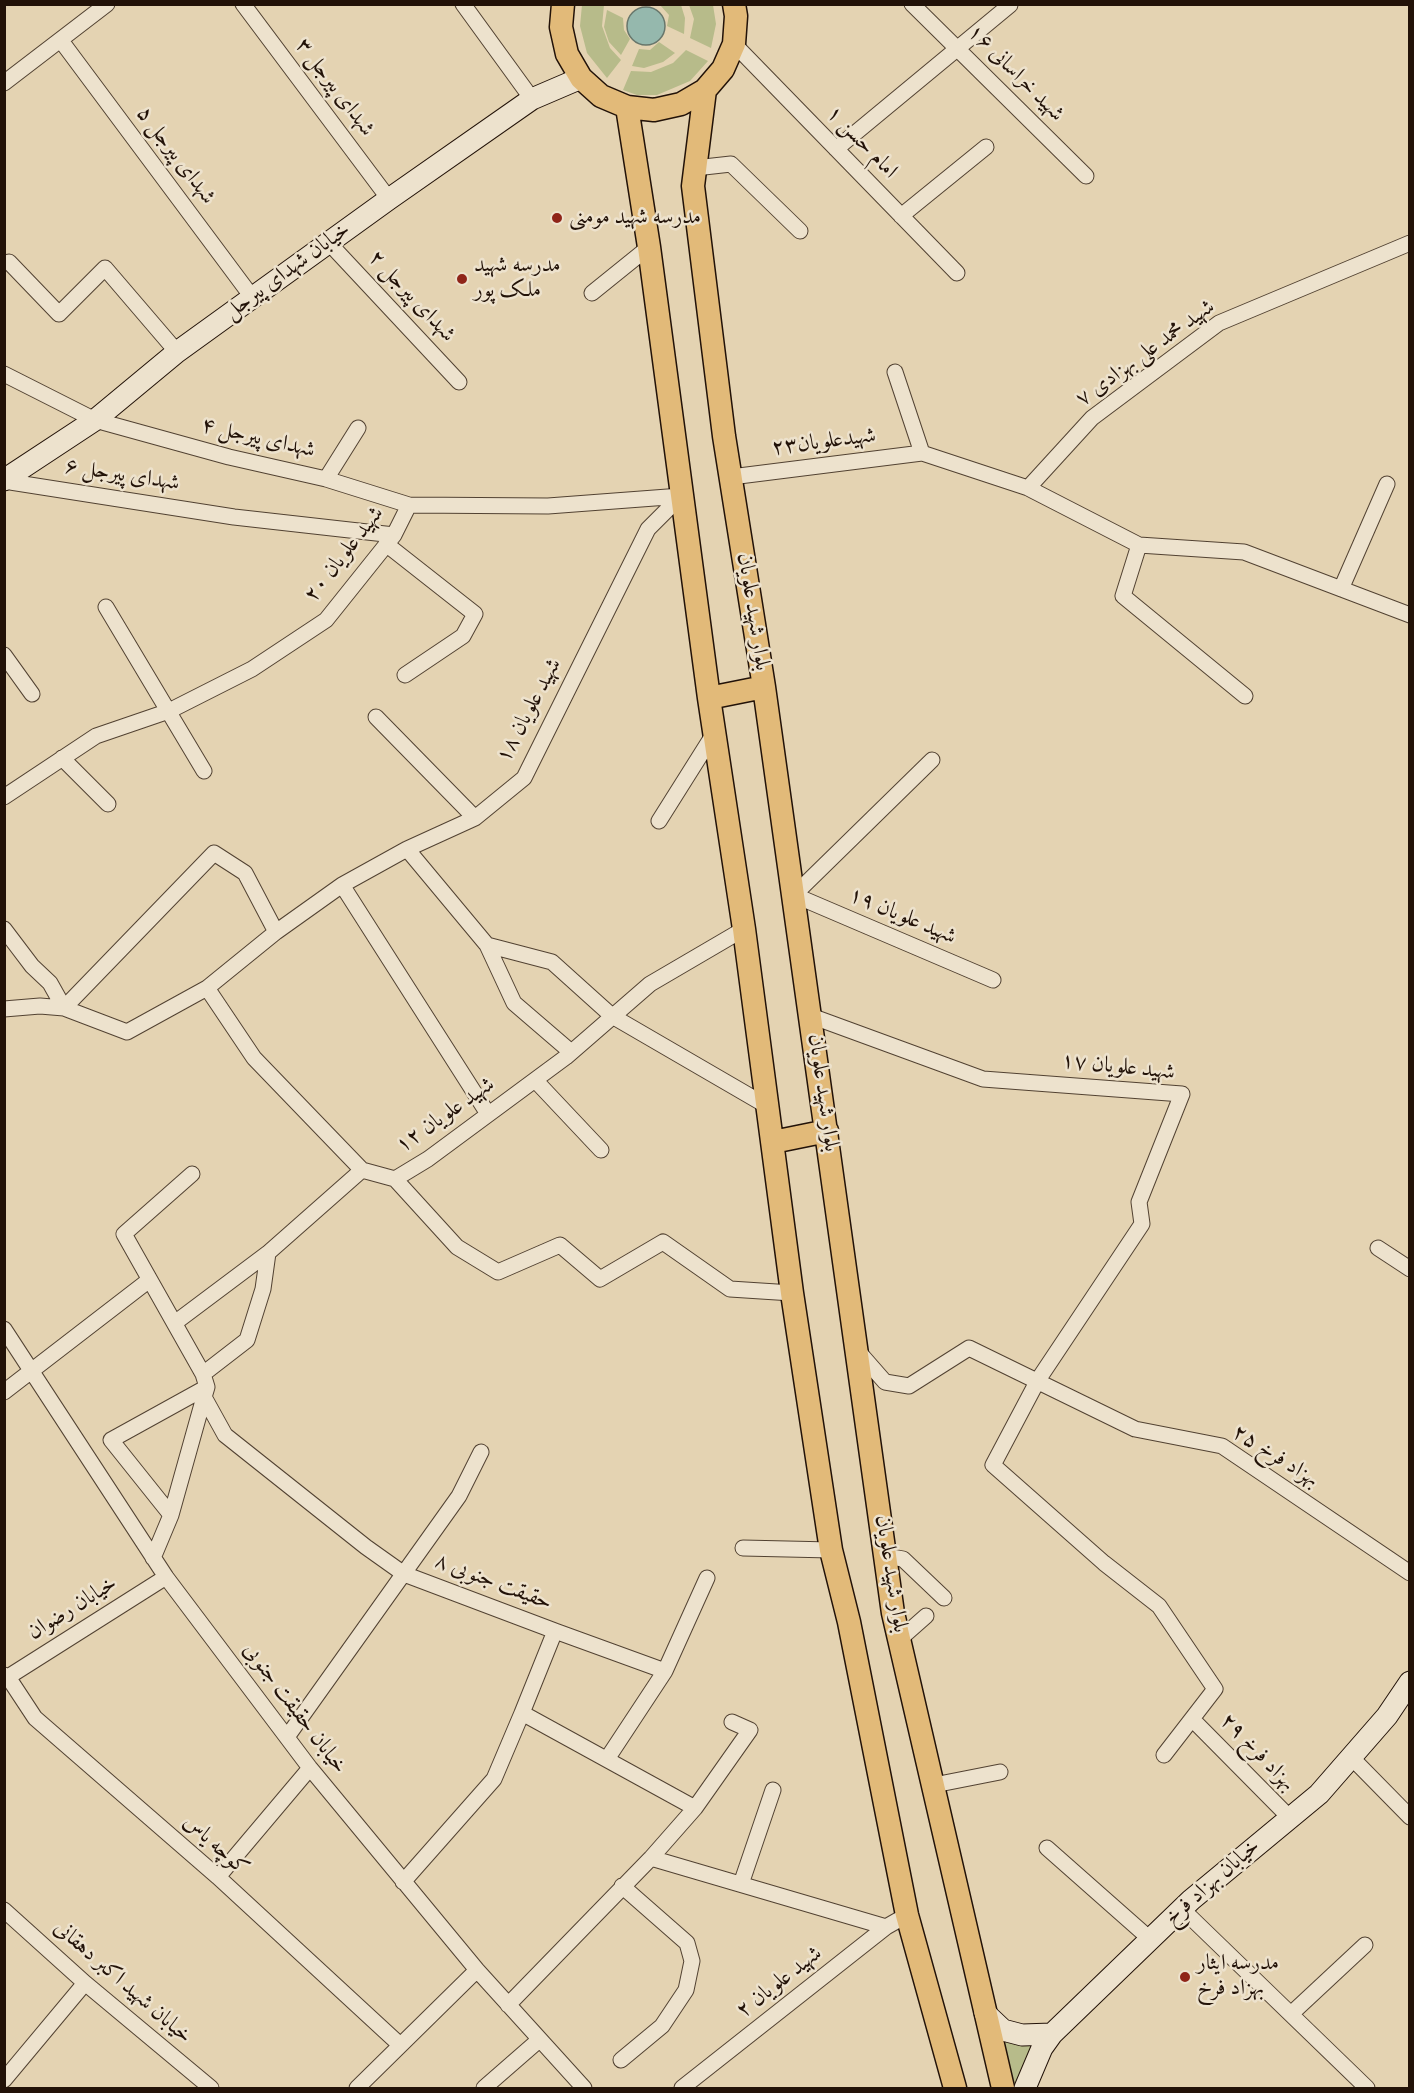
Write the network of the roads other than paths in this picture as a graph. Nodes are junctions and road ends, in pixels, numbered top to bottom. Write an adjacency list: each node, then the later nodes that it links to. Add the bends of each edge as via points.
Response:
1 (108, 4): 8 (street)
2 (243, 4): 20 (street, شهدای پیرجل ۳)
3 (463, 4): 14 (street)
4 (563, 4): 11 (main road, via 561,27 567,54)
5 (734, 4): 9 (main road)
6 (912, 4): 10 (street, شهید خراسانی ۱۶)
7 (1011, 5): 10 (street)
8 (62, 42): 12 (street); 29 (street, شهدای پیرجل ۵)
9 (734, 44): 13 (main road, via 723,69); 17 (street, امام حسن ۱)
10 (958, 49): 17 (street); 19 (street, شهید خراسانی ۱۶)
11 (581, 78): 14 (main road, خیابان شهدای پیرجل); 15 (main road, via 601,96)
12 (4, 83)
13 (705, 90): 15 (main road, via 681,104 654,110); 18 (main road, بلوار شهید علویان)
14 (532, 99): 20 (main road, خیابان شهدای پیرجل)
15 (627, 107): 25 (main road)
16 (986, 147): 21 (street)
17 (836, 149): 21 (street, امام حسن ۱)
18 (695, 168): 22 (street, via 731,164); 37 (main road, بلوار شهید علویان, via 694,198)
19 (1086, 176)
20 (389, 199): 23 (main road, خیابان شهدای پیرجل)
21 (901, 216): 27 (street, امام حسن ۱)
22 (800, 231)
23 (329, 243): 29 (main road, خیابان شهدای پیرجل); 33 (street, شهدای پیرجل ۲)
24 (1410, 243): 41 (street, شهید محمد علی بهزادی ۷, via 1219,323 1092,418)
25 (649, 247): 28 (street); 42 (main road)
26 (9, 262): 30 (street, via 59,314 105,268)
27 (957, 273)
28 (592, 292)
29 (252, 297): 30 (main road, خیابان شهدای پیرجل)
30 (177, 352): 34 (main road, خیابان شهدای پیرجل)
31 (895, 372): 36 (street)
32 (4, 374): 34 (street, شهدای پیرجل ۴)
33 (459, 382)
34 (95, 420): 38 (street, شهدای پیرجل ۴, via 230,457); 39 (main road, خیابان شهدای پیرجل)
35 (358, 428): 38 (street)
36 (922, 453): 37 (street, شهیدعلویان۲۳); 41 (street)
37 (731, 477): 51 (main road, بلوار شهید علویان)
38 (326, 478): 43 (street, شهدای پیرجل ۴)
39 (4, 481): 44 (street, شهدای پیرجل ۶)
40 (1387, 484): 46 (street)
41 (1029, 488): 45 (street)
42 (681, 496): 43 (street, شهید علویان ۲۰, via 548,507); 54 (main road); 63 (street, شهید علویان ۱۸, via 648,529 524,777)
43 (409, 505): 44 (street, شهید علویان ۲۰)
44 (390, 539): 50 (street, via 475,614 463,636); 55 (street, شهید علویان ۲۰, via 326,620 252,669)
45 (1139, 546): 46 (street, via 1244,552); 53 (street, via 1122,596)
46 (1341, 589): 48 (street)
47 (106, 607): 55 (street)
48 (1410, 615)
49 (4, 655): 52 (street)
50 (405, 675)
51 (764, 687): 54 (main road); 67 (main road, بلوار شهید علویان)
52 (32, 694)
53 (1245, 696)
54 (709, 698): 57 (main road)
55 (169, 711): 58 (street, شهید علویان ۲۰, via 96,736); 60 (street)
56 (376, 717): 63 (street)
57 (715, 732): 64 (street); 69 (main road)
58 (62, 758): 61 (street, شهید علویان ۲۰); 62 (street)
59 (932, 760): 67 (street)
60 (204, 771)
61 (4, 797)
62 (108, 804)
63 (475, 818): 65 (street, شهید علویان ۱۸)
64 (658, 821)
65 (407, 849): 66 (street, شهید علویان ۱۸); 71 (street)
66 (342, 885): 70 (street, شهید علویان ۱۸); 81 (street)
67 (794, 895): 72 (street, شهید علویان ۱۹); 77 (main road, بلوار شهید علویان)
68 (4, 929): 74 (street, via 50,983)
69 (744, 929): 76 (street, شهید علویان ۱۲, via 650,984); 80 (main road)
70 (276, 932): 73 (street, شهید علویان ۱۸); 74 (street, via 245,873 214,853)
71 (487, 945): 76 (street, via 552,962); 78 (street, via 514,1002)
72 (993, 980)
73 (207, 988): 74 (street, شهید علویان ۱۸, via 127,1032); 85 (street, via 254,1058)
74 (64, 1008): 75 (street, شهید علویان ۱۸)
75 (4, 1009)
76 (612, 1016): 78 (street, شهید علویان ۱۲); 80 (street)
77 (811, 1016): 82 (main road, بلوار شهید علویان); 97 (street, شهید علویان ۱۷, via 983,1079 1182,1094 1139,1202 1142,1224)
78 (571, 1052): 79 (street, شهید علویان ۱۲)
79 (535, 1080): 81 (street, شهید علویان ۱۲); 84 (street)
80 (767, 1106): 83 (main road)
81 (488, 1114): 87 (street, شهید علویان ۱۲)
82 (827, 1131): 83 (main road); 95 (main road, بلوار شهید علویان)
83 (773, 1142): 92 (main road)
84 (601, 1150)
85 (362, 1170): 87 (street, شهید علویان ۱۲); 89 (street)
86 (192, 1174): 91 (street, حقیقت جنوبی ۸, via 124,1234)
87 (395, 1179): 92 (street, via 458,1247 498,1272 560,1245 600,1279 663,1242 730,1289)
88 (1378, 1248): 90 (street)
89 (268, 1253): 93 (street); 98 (street, via 263,1289 247,1340)
90 (1410, 1269)
91 (148, 1281): 93 (street, حقیقت جنوبی ۸); 96 (street)
92 (792, 1293): 103 (main road)
93 (176, 1322): 98 (street, حقیقت جنوبی ۸)
94 (4, 1329): 96 (street, خیابان حقیقت جنوبی)
95 (857, 1350): 97 (street, بهزاد فرخ ۲۵, via 885,1382 909,1386 969,1348); 104 (main road, بلوار شهید علویان)
96 (33, 1370): 99 (street); 105 (street, خیابان حقیقت جنوبی)
97 (1038, 1380): 106 (street, بهزاد فرخ ۲۵, via 1135,1429 1222,1446); 118 (street, via 993,1465 1158,1606 1215,1689)
98 (204, 1386): 101 (street); 101 (street, via 111,1440); 107 (street, حقیقت جنوبی ۸, via 225,1435)
99 (4, 1392)
100 (481, 1452): 107 (street, via 459,1496)
101 (171, 1515): 105 (street)
102 (743, 1548): 103 (street)
103 (831, 1550): 139 (main road)
104 (886, 1556): 110 (street, via 903,1559); 113 (main road, بلوار شهید علویان)
105 (153, 1558): 108 (street, خیابان حقیقت جنوبی)
106 (1410, 1573)
107 (404, 1574): 112 (street, حقیقت جنوبی ۸); 120 (street)
108 (166, 1577): 115 (street, خیابان رضوان); 120 (street, خیابان حقیقت جنوبی)
109 (707, 1578): 114 (street)
110 (944, 1598)
111 (926, 1616): 113 (street)
112 (555, 1631): 114 (street); 117 (street, حقیقت جنوبی ۸)
113 (900, 1639): 126 (main road, بلوار شهید علویان)
114 (665, 1671): 123 (street)
115 (6, 1676): 133 (street, کوچه یاس, via 35,1718)
116 (1410, 1682): 122 (main road, خیابان بهزاد فرخ)
117 (522, 1713): 123 (street); 134 (street, حقیقت جنوبی ۸, via 494,1779)
118 (1192, 1719): 121 (street); 130 (street, بهزاد فرخ ۲۹)
119 (732, 1722): 128 (street, via 750,1730)
120 (287, 1737): 124 (street, خیابان حقیقت جنوبی)
121 (1164, 1755)
122 (1351, 1758): 129 (street); 130 (main road, خیابان بهزاد فرخ, via 1320,1794)
123 (607, 1759): 128 (street)
124 (310, 1768): 133 (street); 134 (street, خیابان حقیقت جنوبی)
125 (1000, 1772): 126 (street)
126 (934, 1785): 146 (main road, بلوار شهید علویان)
127 (773, 1790): 135 (street)
128 (695, 1808): 132 (street)
129 (1410, 1817)
130 (1290, 1818): 137 (main road, خیابان بهزاد فرخ)
131 (1047, 1848): 141 (street)
132 (651, 1858): 135 (street); 136 (street)
133 (218, 1877): 150 (street, کوچه یاس)
134 (403, 1882): 143 (street, خیابان حقیقت جنوبی)
135 (741, 1884): 140 (street)
136 (622, 1886): 145 (street); 151 (street, via 687,1943 692,1961 687,1990 662,2026)
137 (1182, 1909): 141 (main road, خیابان بهزاد فرخ); 147 (street)
138 (4, 1910): 144 (street, خیابان شهید اکبر دهقانی)
139 (907, 1915): 140 (street, شهید علویان ۲); 158 (main road)
140 (886, 1927): 157 (street, شهید علویان ۲)
141 (1150, 1939): 148 (main road, خیابان بهزاد فرخ)
142 (1365, 1944): 147 (street)
143 (477, 1970): 145 (street, خیابان حقیقت جنوبی); 150 (street)
144 (85, 1983): 152 (street); 153 (street, خیابان شهید اکبر دهقانی)
145 (508, 2005): 149 (street, خیابان حقیقت جنوبی)
146 (985, 2013): 148 (main road, via 1003,2030 1022,2035); 159 (main road, بلوار شهید علویان)
147 (1291, 2014): 161 (street)
148 (1052, 2034): 160 (main road, خیابان بهزاد فرخ)
149 (539, 2040): 155 (street); 156 (street, خیابان حقیقت جنوبی)
150 (399, 2044): 154 (street)
151 (621, 2060)
152 (4, 2080)
153 (211, 2088)
154 (357, 2088)
155 (484, 2088)
156 (584, 2088)
157 (682, 2088)
158 (955, 2088)
159 (1004, 2088)
160 (1025, 2088)
161 (1367, 2088)

